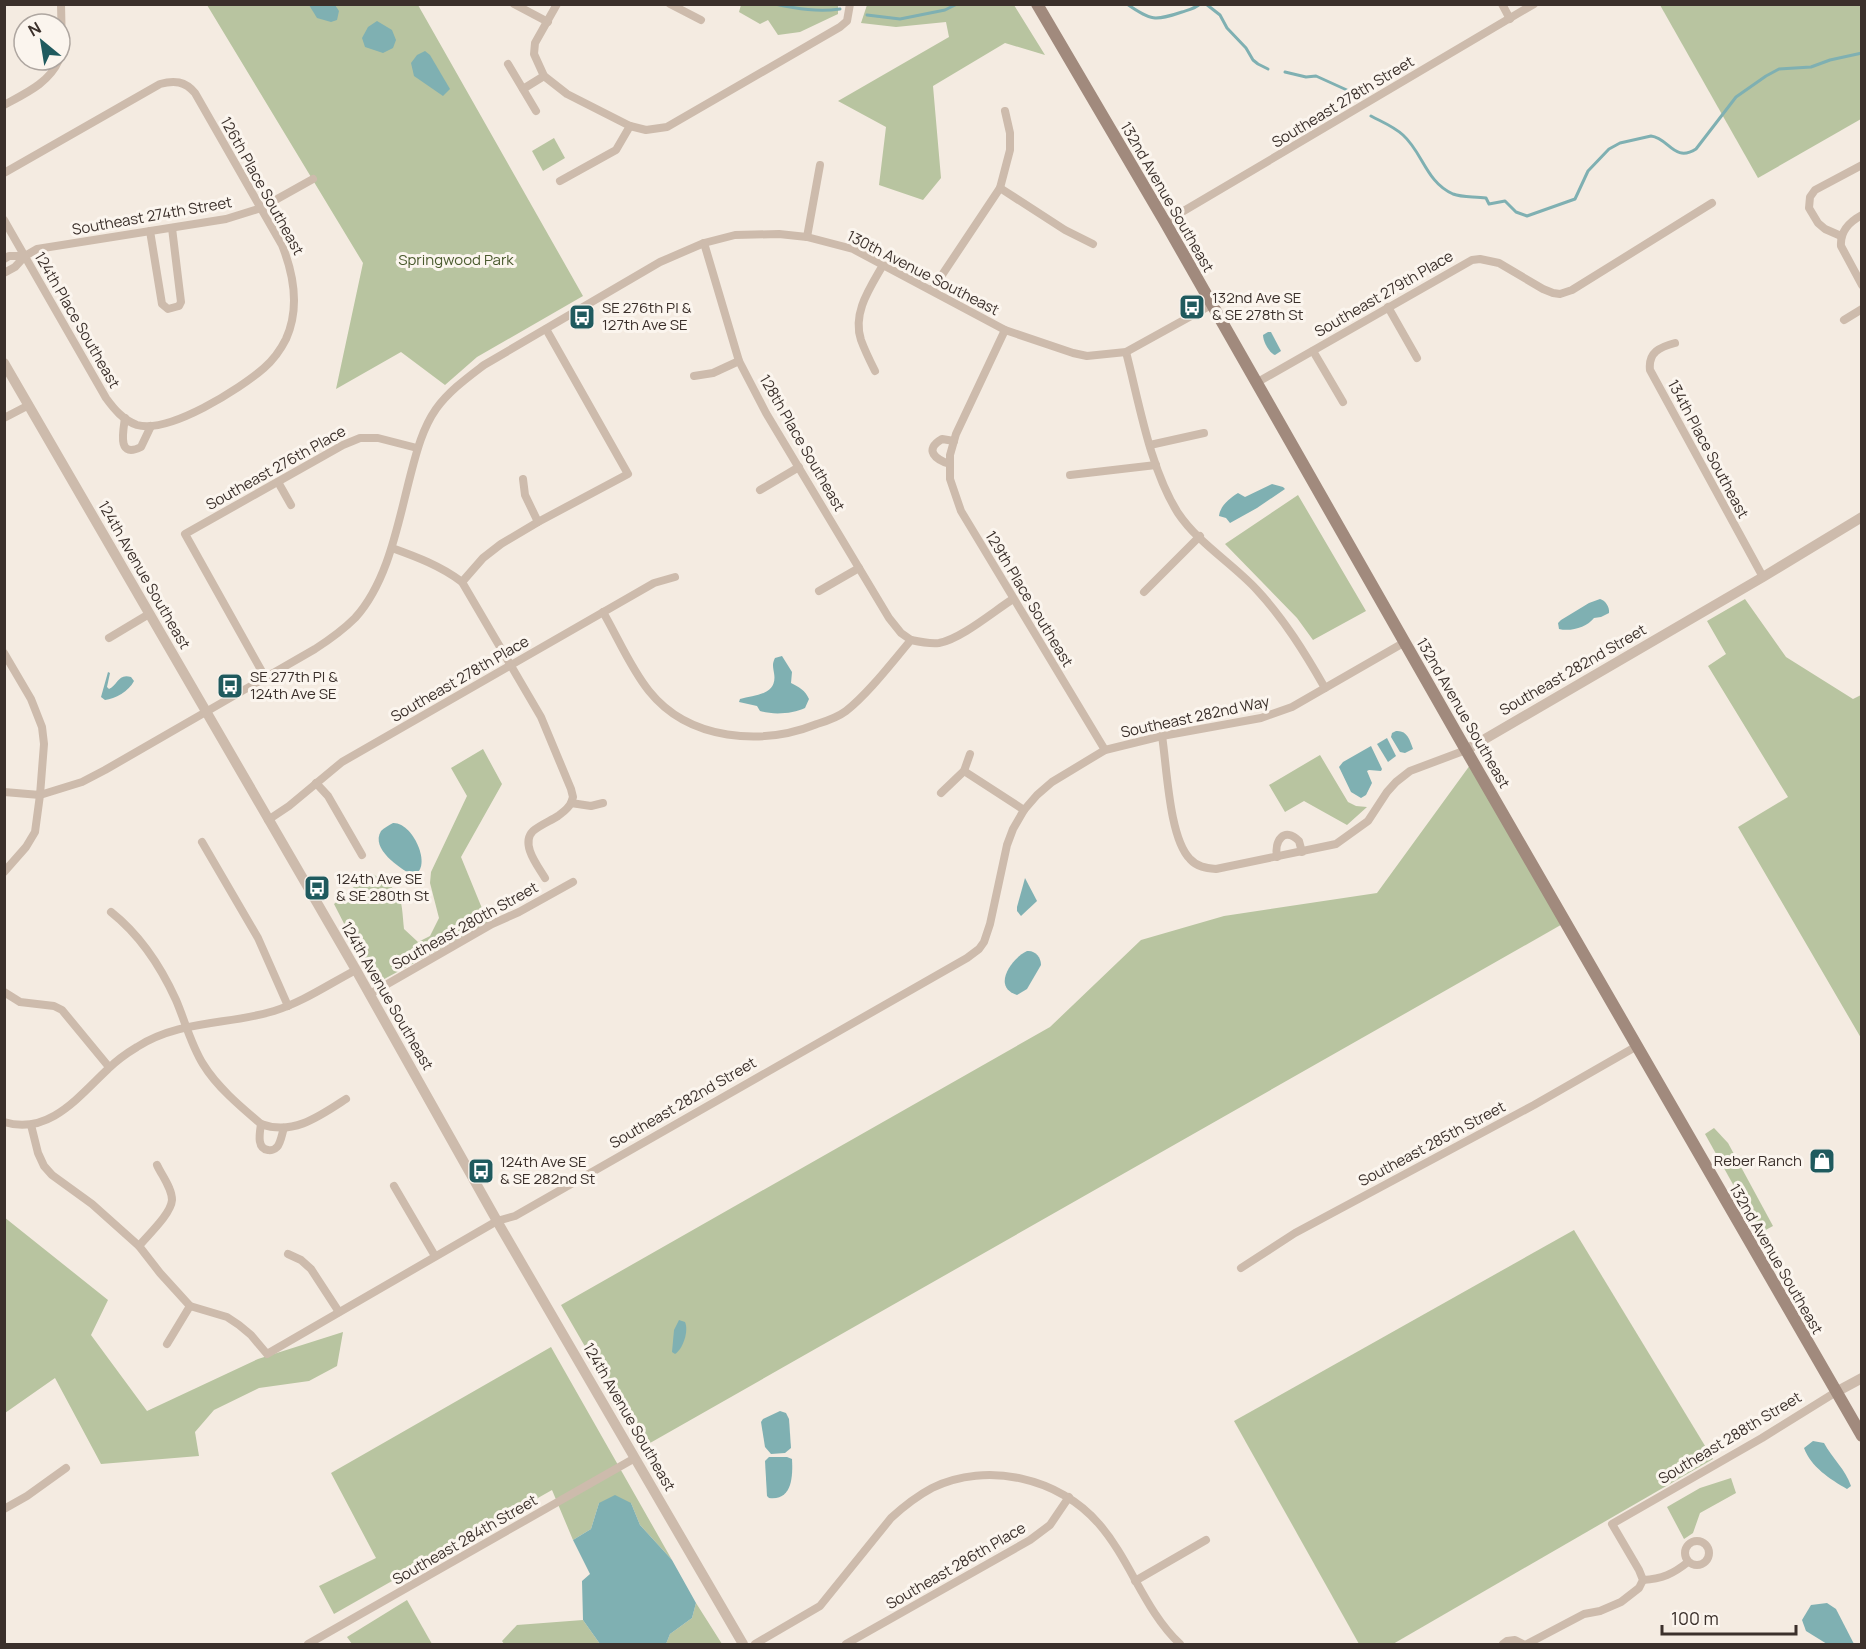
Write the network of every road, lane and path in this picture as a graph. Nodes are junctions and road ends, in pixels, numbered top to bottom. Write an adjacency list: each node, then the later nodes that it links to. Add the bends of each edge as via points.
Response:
1 (514, 4): 10 (street)
2 (557, 4): 10 (street)
3 (670, 4): 9 (street)
4 (850, 4): 18 (street, via 846,21 840,27 667,127 646,130)
5 (1037, 4): 29 (main road, 132nd Avenue Southeast)
6 (1502, 4): 8 (street)
7 (1534, 4): 8 (street, Southeast 278th Street)
8 (1510, 19): 29 (street, Southeast 278th Street)
9 (701, 20)
10 (548, 22): 13 (street, via 535,43 534,54)
11 (508, 64): 14 (street)
12 (53, 72): 15 (street)
13 (544, 76): 14 (street); 18 (street, via 567,94)
14 (523, 88): 16 (street)
15 (4, 105)
16 (536, 111)
17 (1005, 111): 24 (street, via 1010,150)
18 (630, 126): 23 (street, via 616,150)
19 (820, 165): 33 (street)
20 (1862, 165): 32 (street, via 1815,190 1810,197 1809,208 1818,223)
21 (4, 173): 26 (street, 126th Place Southeast, via 170,81 189,86 195,93)
22 (313, 179): 26 (street, Southeast 274th Street)
23 (560, 181)
24 (1000, 188): 35 (street); 41 (street)
25 (1712, 203): 43 (street, Southeast 279th Place, via 1560,294 1543,289 1499,263 1480,259 1465,263)
26 (261, 208): 30 (street, Southeast 274th Street, via 226,219); 61 (street, 126th Place Southeast, via 282,245 295,287 286,338 266,366 247,382 182,419)
27 (1862, 215): 32 (street, via 1850,221)
28 (4, 219): 36 (street, 124th Place Southeast)
29 (1165, 222): 42 (main road, 132nd Avenue Southeast)
30 (172, 228): 31 (street, Southeast 274th Street); 31 (street, via 181,302 168,309 162,304)
31 (150, 231): 36 (street, Southeast 274th Street, via 37,249)
32 (1841, 236): 40 (street, via 1841,246)
33 (807, 237): 34 (street, 130th Avenue Southeast, via 759,233); 38 (street, 130th Avenue Southeast, via 853,249)
34 (704, 243): 46 (street, via 660,262); 52 (street, 128th Place Southeast)
35 (1093, 244)
36 (25, 256): 37 (street, Southeast 274th Street); 39 (street, Southeast 274th Street); 60 (street, 124th Place Southeast, via 106,398)
37 (4, 259)
38 (883, 265): 41 (street, 130th Avenue Southeast); 54 (street, via 862,304 859,320 860,339)
39 (4, 273)
40 (1862, 285)
41 (932, 290): 47 (street, 130th Avenue Southeast)
42 (1211, 305): 50 (street); 56 (main road, 132nd Avenue Southeast)
43 (1388, 307): 49 (street, Southeast 279th Place); 51 (street)
44 (1862, 309): 45 (street)
45 (1844, 320)
46 (546, 329): 65 (street, via 484,365 457,386 435,410); 75 (street, via 628,474)
47 (1005, 330): 50 (street, 130th Avenue Southeast, via 1087,356); 63 (street)
48 (1675, 344): 80 (street, 134th Place Southeast, via 1655,351 1650,370)
49 (1313, 351): 56 (street, Southeast 279th Place); 57 (street)
50 (1126, 352): 64 (street)
51 (1417, 358)
52 (739, 361): 55 (street, via 713,373); 68 (street, 128th Place Southeast)
53 (4, 363): 58 (street, 124th Avenue Southeast)
54 (875, 371)
55 (694, 376)
56 (1256, 383): 89 (main road, 132nd Avenue Southeast)
57 (1343, 402)
58 (29, 405): 59 (street); 86 (street, 124th Avenue Southeast)
59 (4, 418)
60 (124, 418): 61 (street, 124th Place Southeast); 61 (street, via 122,439 128,450 141,447)
61 (151, 426)
62 (1204, 433): 64 (street)
63 (954, 441): 66 (street); 66 (street, via 942,440 933,449 938,461)
64 (1150, 445): 67 (street)
65 (417, 448): 71 (street, Southeast 276th Place, via 378,438 360,438); 77 (street)
66 (950, 460): 84 (street, 129th Place Southeast, via 950,479 961,511)
67 (1156, 465): 69 (street); 76 (street, via 1179,514)
68 (799, 467): 72 (street); 78 (street, 128th Place Southeast)
69 (1070, 475)
70 (523, 479): 75 (street, via 525,495)
71 (278, 482): 73 (street); 92 (street, Southeast 276th Place, via 185,534)
72 (760, 490)
73 (291, 505)
74 (1862, 517): 80 (street, Southeast 282nd Street)
75 (538, 522): 81 (street, via 483,558)
76 (1200, 536): 83 (street); 93 (street, via 1256,589 1303,650)
77 (392, 548): 81 (street, via 428,561); 92 (street, via 356,617 330,639)
78 (859, 568): 82 (street); 88 (street, 128th Place Southeast, via 889,618)
79 (675, 577): 85 (street, Southeast 278th Place, via 654,583)
80 (1762, 577): 97 (street, Southeast 282nd Street)
81 (462, 582): 91 (street)
82 (819, 591)
83 (1144, 592)
84 (1013, 599): 88 (street, via 954,638 939,643); 96 (street, 129th Place Southeast)
85 (603, 612): 88 (street, via 649,691 674,713 713,732 734,737 782,735 846,711); 91 (street, Southeast 278th Place)
86 (148, 614): 87 (street); 94 (street, 124th Avenue Southeast)
87 (109, 638)
88 (911, 640)
89 (1405, 642): 93 (street, Southeast 282nd Way); 97 (main road, 132nd Avenue Southeast)
90 (4, 653): 103 (street, via 31,699 42,727)
91 (512, 665): 100 (street, Southeast 278th Place, via 342,762); 104 (street, via 545,726 571,789)
92 (265, 678): 94 (street)
93 (1324, 688): 95 (street, Southeast 282nd Way, via 1278,713)
94 (206, 712): 103 (street, via 82,782); 107 (street, 124th Avenue Southeast)
95 (1162, 736): 96 (street, Southeast 282nd Way); 111 (street, Southeast 282nd Street, via 1173,819 1178,838 1192,861 1216,869)
96 (1105, 750): 106 (street, Southeast 282nd Way, via 1052,782)
97 (1466, 750): 109 (street, Southeast 282nd Street, via 1410,771 1387,792 1368,821 1346,838); 122 (main road, 132nd Avenue Southeast)
98 (970, 754): 99 (street)
99 (964, 771): 102 (street); 106 (street)
100 (316, 783): 107 (street, Southeast 278th Place); 110 (street, via 328,796)
101 (4, 792): 103 (street)
102 (941, 793)
103 (40, 795): 112 (street, via 34,832)
104 (571, 803): 105 (street); 113 (street, via 528,838 530,852)
105 (603, 803)
106 (1024, 810): 116 (street, Southeast 282nd Way, via 1007,845)
107 (268, 820): 117 (street, 124th Avenue Southeast)
108 (202, 842): 120 (street, via 258,938)
109 (1302, 852): 111 (street, Southeast 282nd Street); 111 (street, via 1296,837 1286,835 1276,845)
110 (362, 855)
111 (1277, 857)
112 (4, 872)
113 (544, 878)
114 (573, 882): 119 (street, Southeast 280th Street)
115 (111, 912): 121 (street, via 126,924 162,973)
116 (984, 942): 131 (street, Southeast 282nd Street, via 967,958 514,1216)
117 (356, 970): 119 (street, 124th Avenue Southeast); 120 (street)
118 (4, 992): 123 (street, via 20,1002 62,1010)
119 (370, 994): 131 (street, 124th Avenue Southeast)
120 (288, 1006): 121 (street)
121 (186, 1027): 123 (street, via 161,1034); 126 (street, via 209,1074)
122 (1636, 1046): 135 (street, Southeast 285th Street, via 1295,1233); 140 (main road, 132nd Avenue Southeast)
123 (110, 1067): 127 (street, via 81,1098 48,1120)
124 (346, 1098): 128 (street, via 311,1120)
125 (4, 1122): 127 (street)
126 (261, 1124): 128 (street); 128 (street, via 259,1141 267,1150 278,1146)
127 (31, 1125): 132 (street, via 38,1153 52,1175)
128 (284, 1128)
129 (157, 1166): 132 (street, via 169,1188 170,1209)
130 (394, 1186): 134 (street)
131 (497, 1221): 134 (street, Southeast 282nd Street); 142 (street, 124th Avenue Southeast)
132 (139, 1246): 136 (street)
133 (288, 1254): 137 (street, via 310,1269)
134 (435, 1256): 137 (street, Southeast 282nd Street)
135 (1242, 1268)
136 (190, 1306): 137 (street, Southeast 282nd Street, via 227,1317 251,1335 267,1354); 138 (street)
137 (339, 1312)
138 (167, 1344)
139 (1862, 1378): 140 (street, Southeast 288th Street)
140 (1836, 1392): 141 (main road, 132nd Avenue Southeast); 148 (street, Southeast 288th Street, via 1612,1524)
141 (1862, 1436)
142 (635, 1458): 150 (street, Southeast 284th Street); 151 (street, 124th Avenue Southeast)
143 (66, 1468): 145 (street)
144 (1069, 1497): 149 (street, via 1109,1536); 152 (street, via 1043,1484 1009,1477 967,1478 932,1488 891,1518 820,1606); 153 (street, Southeast 286th Place, via 1050,1525 1030,1540)
145 (4, 1509)
146 (1206, 1540): 149 (street)
147 (1688, 1562): 148 (street, via 1658,1580)
148 (1643, 1580): 157 (street, via 1621,1602 1584,1614)
149 (1135, 1581): 154 (street, via 1158,1620)
150 (308, 1644)
151 (743, 1644)
152 (755, 1644)
153 (846, 1644)
154 (1180, 1644)
155 (1503, 1644): 156 (street, via 1515,1640)
156 (1523, 1644)
157 (1527, 1644)

